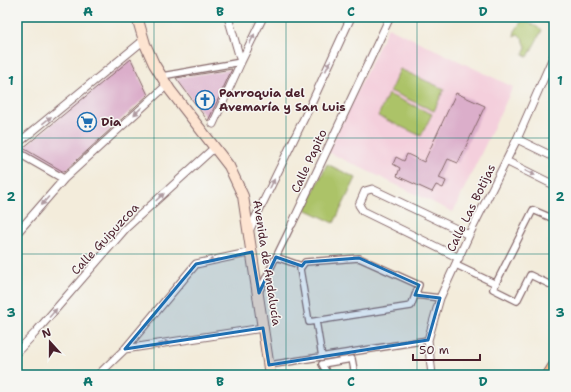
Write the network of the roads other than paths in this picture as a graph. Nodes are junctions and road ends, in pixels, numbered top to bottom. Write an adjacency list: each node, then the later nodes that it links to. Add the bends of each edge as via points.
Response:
1 (137, 17): 8 (main road, Avenida de Andalucía)
2 (228, 17): 10 (street)
3 (263, 17): 10 (street, one-way to 3)
4 (351, 17): 23 (street, one-way to 4)
5 (390, 17): 22 (street, Calle Papito)
6 (545, 17): 7 (street)
7 (554, 21)
8 (144, 40): 11 (main road, Avenida de Andalucía); 14 (street, one-way to 8)
9 (554, 56): 13 (street, Calle Las Botijas)
10 (241, 62): 11 (street); 12 (street)
11 (164, 81): 15 (main road, Avenida de Andalucía); 19 (street, one-way to 19)
12 (213, 124)
13 (518, 139): 17 (street); 18 (street, Calle Las Botijas)
14 (17, 144)
15 (215, 148): 23 (main road, Avenida de Andalucía, via 229,166 243,196); 39 (street, Calle Guipuzcoa, one-way to 15, via 126,228)
16 (17, 152): 19 (street)
17 (554, 157)
18 (506, 161): 20 (street, one-way to 20); 25 (street, Calle Las Botijas)
19 (64, 179): 24 (street, one-way to 24)
20 (554, 185)
21 (554, 219): 30 (street, via 533,210)
22 (292, 224): 27 (street, Calle Papito)
23 (249, 231): 26 (main road, Avenida de Andalucía)
24 (17, 232)
25 (469, 235): 28 (street, Calle Las Botijas); 28 (street, via 372,190 365,191 359,204 363,211)
26 (252, 252): 32 (main road, Avenida de Andalucía); 38 (street, one-way to 38, via 196,264)
27 (276, 257): 29 (street); 32 (street, Calle Papito)
28 (457, 261): 30 (street); 34 (street, Calle Las Botijas)
29 (302, 266): 33 (street, via 305,262 359,258 418,285); 35 (street, via 300,269 309,322)
30 (496, 284): 31 (street, via 493,289 517,301 530,275)
31 (554, 285)
32 (259, 293): 36 (main road, Avenida de Andalucía)
33 (415, 295): 34 (street); 35 (street, via 411,306)
34 (440, 298): 37 (street, Calle Las Botijas)
35 (316, 321): 41 (street)
36 (263, 328): 38 (street, one-way to 36); 44 (main road, Avenida de Andalucía)
37 (428, 340): 40 (street); 48 (street, Calle Las Botijas)
38 (125, 349): 45 (street)
39 (17, 352)
40 (338, 354): 41 (street); 42 (street)
41 (322, 356): 44 (street)
42 (339, 362): 46 (street, via 322,364); 47 (street, via 352,359)
43 (554, 367): 49 (main road)
44 (270, 370)
45 (98, 375)
46 (328, 375)
47 (355, 375)
48 (432, 375)
49 (549, 375)

